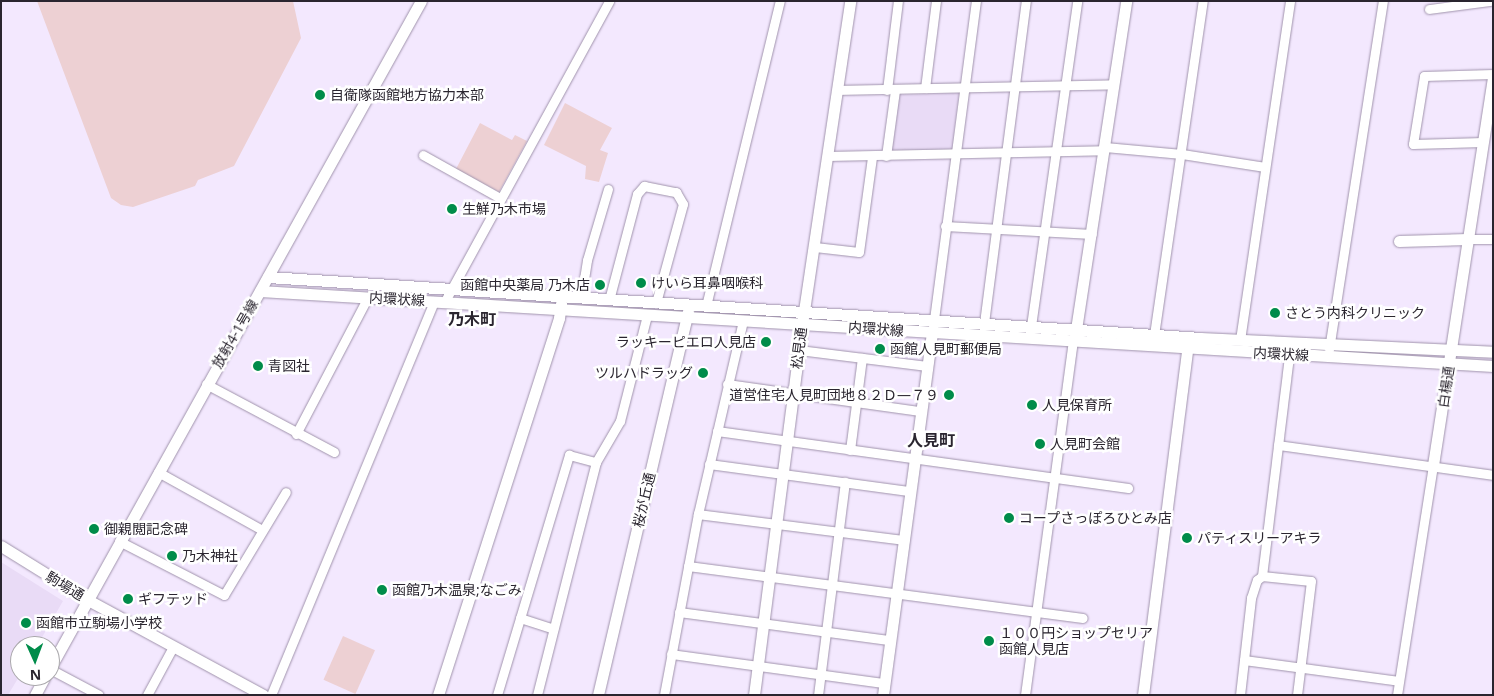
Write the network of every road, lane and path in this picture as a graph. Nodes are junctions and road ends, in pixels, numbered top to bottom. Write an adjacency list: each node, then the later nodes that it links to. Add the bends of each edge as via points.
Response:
1 (421, 1): 46 (street, 放射4-1号線)
2 (609, 1): 37 (street)
3 (780, 1): 56 (street)
4 (850, 1): 23 (street, 松見通)
5 (898, 1): 24 (street)
6 (936, 1): 22 (street)
7 (976, 1): 21 (street)
8 (1026, 1): 20 (street)
9 (1077, 1): 18 (street)
10 (1126, 1): 19 (street)
11 (1203, 1): 30 (street)
12 (1290, 1): 35 (street)
13 (1383, 1): 72 (street)
14 (1490, 1): 15 (street)
15 (1429, 9)
16 (1493, 74): 25 (street, via 1424,76 1413,144)
17 (1493, 78): 25 (street, 白楊通)
18 (1066, 84): 19 (street); 20 (street); 27 (street)
19 (1114, 84): 26 (street)
20 (1017, 85): 21 (street); 28 (street)
21 (964, 87): 22 (street); 29 (street)
22 (925, 88): 24 (street)
23 (839, 90): 24 (street); 32 (street, 松見通)
24 (891, 90): 33 (street)
25 (1486, 140): 43 (street, 白楊通)
26 (1104, 148): 27 (street); 30 (street); 41 (street)
27 (1054, 150): 28 (street); 40 (street)
28 (1007, 152): 29 (street); 39 (street)
29 (956, 154): 33 (street); 38 (street)
30 (1182, 154): 35 (street); 68 (street)
31 (424, 155): 37 (street)
32 (827, 156): 34 (street); 45 (street, 松見通)
33 (886, 156): 34 (street)
34 (872, 157): 45 (street, via 859,252)
35 (1265, 167): 70 (street)
36 (608, 189): 51 (street, via 587,260)
37 (500, 198): 47 (street)
38 (946, 226): 39 (street); 61 (street)
39 (996, 228): 40 (street); 63 (street)
40 (1043, 231): 41 (street); 65 (street)
41 (1092, 234): 66 (street)
42 (1493, 239): 43 (street)
43 (1468, 240): 44 (street); 74 (street, 白楊通)
44 (1399, 241)
45 (815, 247): 58 (street, 松見通)
46 (268, 277): 47 (street, 内環状線); 48 (street, 放射4-1号線)
47 (451, 290): 50 (street, 内環状線); 53 (street)
48 (260, 291): 49 (street, 内環状線); 83 (street, 放射4-1号線)
49 (368, 297): 53 (street, 内環状線); 89 (street)
50 (561, 297): 51 (street, 内環状線); 57 (street)
51 (581, 298): 52 (street, 内環状線)
52 (609, 300): 54 (street, 内環状線); 54 (street, via 637,194 644,186 676,192 683,204)
53 (440, 301): 57 (street, 内環状線); 140 (street)
54 (656, 303): 55 (street, 内環状線)
55 (690, 304): 56 (street, 内環状線); 60 (street, 桜が丘通)
56 (706, 306): 58 (street, 内環状線)
57 (560, 309): 59 (street, 内環状線); 141 (street)
58 (804, 311): 61 (street, 内環状線); 64 (street, 松見通)
59 (647, 314): 60 (street, 内環状線); 95 (street, via 620,420)
60 (687, 317): 62 (street, 内環状線); 144 (street, 桜が丘通)
61 (934, 320): 63 (street, 内環状線); 67 (street)
62 (743, 321): 64 (street, 内環状線); 84 (street)
63 (984, 323): 65 (street, 内環状線)
64 (802, 324): 67 (street, 内環状線); 75 (street, 松見通)
65 (1031, 326): 66 (street, 内環状線)
66 (1077, 329): 68 (street, 内環状線); 71 (street)
67 (932, 332): 71 (street, 内環状線); 81 (street)
68 (1154, 335): 69 (street, 内環状線)
69 (1188, 337): 70 (street, 内環状線); 73 (street)
70 (1240, 340): 72 (street, 内環状線)
71 (1073, 342): 73 (street, 内環状線); 101 (street)
72 (1330, 344): 74 (street, 内環状線); 78 (street)
73 (1187, 349): 77 (street, 内環状線); 150 (street)
74 (1451, 349): 76 (street, 内環状線); 80 (street, 白楊通)
75 (799, 350): 79 (street); 85 (street, 松見通)
76 (1493, 352)
77 (1290, 355): 78 (street, 内環状線); 91 (street)
78 (1328, 357): 80 (street, 内環状線)
79 (862, 358): 81 (street); 86 (street)
80 (1449, 363): 82 (street, 内環状線); 97 (street, 白楊通)
81 (927, 366): 87 (street)
82 (1493, 366)
83 (206, 384): 89 (street); 98 (street, 放射4-1号線)
84 (727, 384): 85 (street); 88 (street)
85 (793, 396): 86 (street); 90 (street, 松見通)
86 (856, 403): 87 (street); 92 (street)
87 (920, 411): 94 (street)
88 (717, 430): 90 (street); 96 (street)
89 (296, 434): 93 (street)
90 (787, 441): 92 (street); 99 (street, 松見通)
91 (1278, 445): 97 (street); 114 (street)
92 (850, 450): 94 (street)
93 (334, 452)
94 (913, 460): 101 (street); 105 (street)
95 (596, 462): 121 (street, via 569,455); 124 (street)
96 (709, 464): 99 (street); 106 (street)
97 (1433, 466): 100 (street); 135 (street, 白楊通)
98 (158, 472): 108 (street); 111 (street, 放射4-1号線)
99 (783, 473): 102 (street); 107 (street, 松見通)
100 (1493, 475)
101 (1054, 476): 103 (street); 120 (street)
102 (845, 482): 105 (street); 109 (street)
103 (1128, 488)
104 (286, 492): 108 (street)
105 (910, 492): 110 (street)
106 (698, 514): 107 (street); 113 (street)
107 (776, 523): 109 (street); 115 (street, 松見通)
108 (262, 530): 111 (street, via 224,595)
109 (840, 531): 110 (street); 116 (street)
110 (904, 540): 117 (street)
111 (120, 541): 118 (street, 放射4-1号線)
112 (1, 546): 118 (street, 駒場通)
113 (688, 566): 115 (street); 119 (street)
114 (1262, 576): 130 (street, via 1257,580 1251,598); 132 (street, via 1311,581)
115 (769, 577): 116 (street); 123 (street, 松見通)
116 (832, 585): 117 (street); 125 (street)
117 (896, 593): 120 (street); 126 (street)
118 (88, 600): 127 (street, 駒場通); 128 (street, 放射4-1号線)
119 (679, 612): 123 (street); 129 (street)
120 (1036, 612): 122 (street); 149 (street)
121 (520, 618): 124 (street); 142 (street)
122 (1082, 618)
123 (763, 624): 125 (street); 131 (street, 松見通)
124 (554, 628): 143 (street)
125 (826, 632): 126 (street); 134 (street)
126 (890, 640): 136 (street)
127 (173, 647): 138 (street); 139 (street, 駒場通)
128 (60, 650)
129 (671, 654): 131 (street); 145 (street)
130 (1244, 660): 132 (street); 151 (street)
131 (758, 665): 134 (street); 146 (street, 松見通)
132 (1300, 667): 135 (street); 152 (street)
133 (60, 674): 137 (street)
134 (821, 674): 136 (street); 147 (street)
135 (1399, 681): 153 (street, 白楊通)
136 (884, 683): 148 (street)
137 (99, 695)
138 (147, 695)
139 (262, 695)
140 (271, 695)
141 (438, 695)
142 (497, 695)
143 (537, 695)
144 (598, 695)
145 (664, 695)
146 (754, 695)
147 (818, 695)
148 (883, 695)
149 (1025, 695)
150 (1143, 695)
151 (1240, 695)
152 (1297, 695)
153 (1397, 695)

